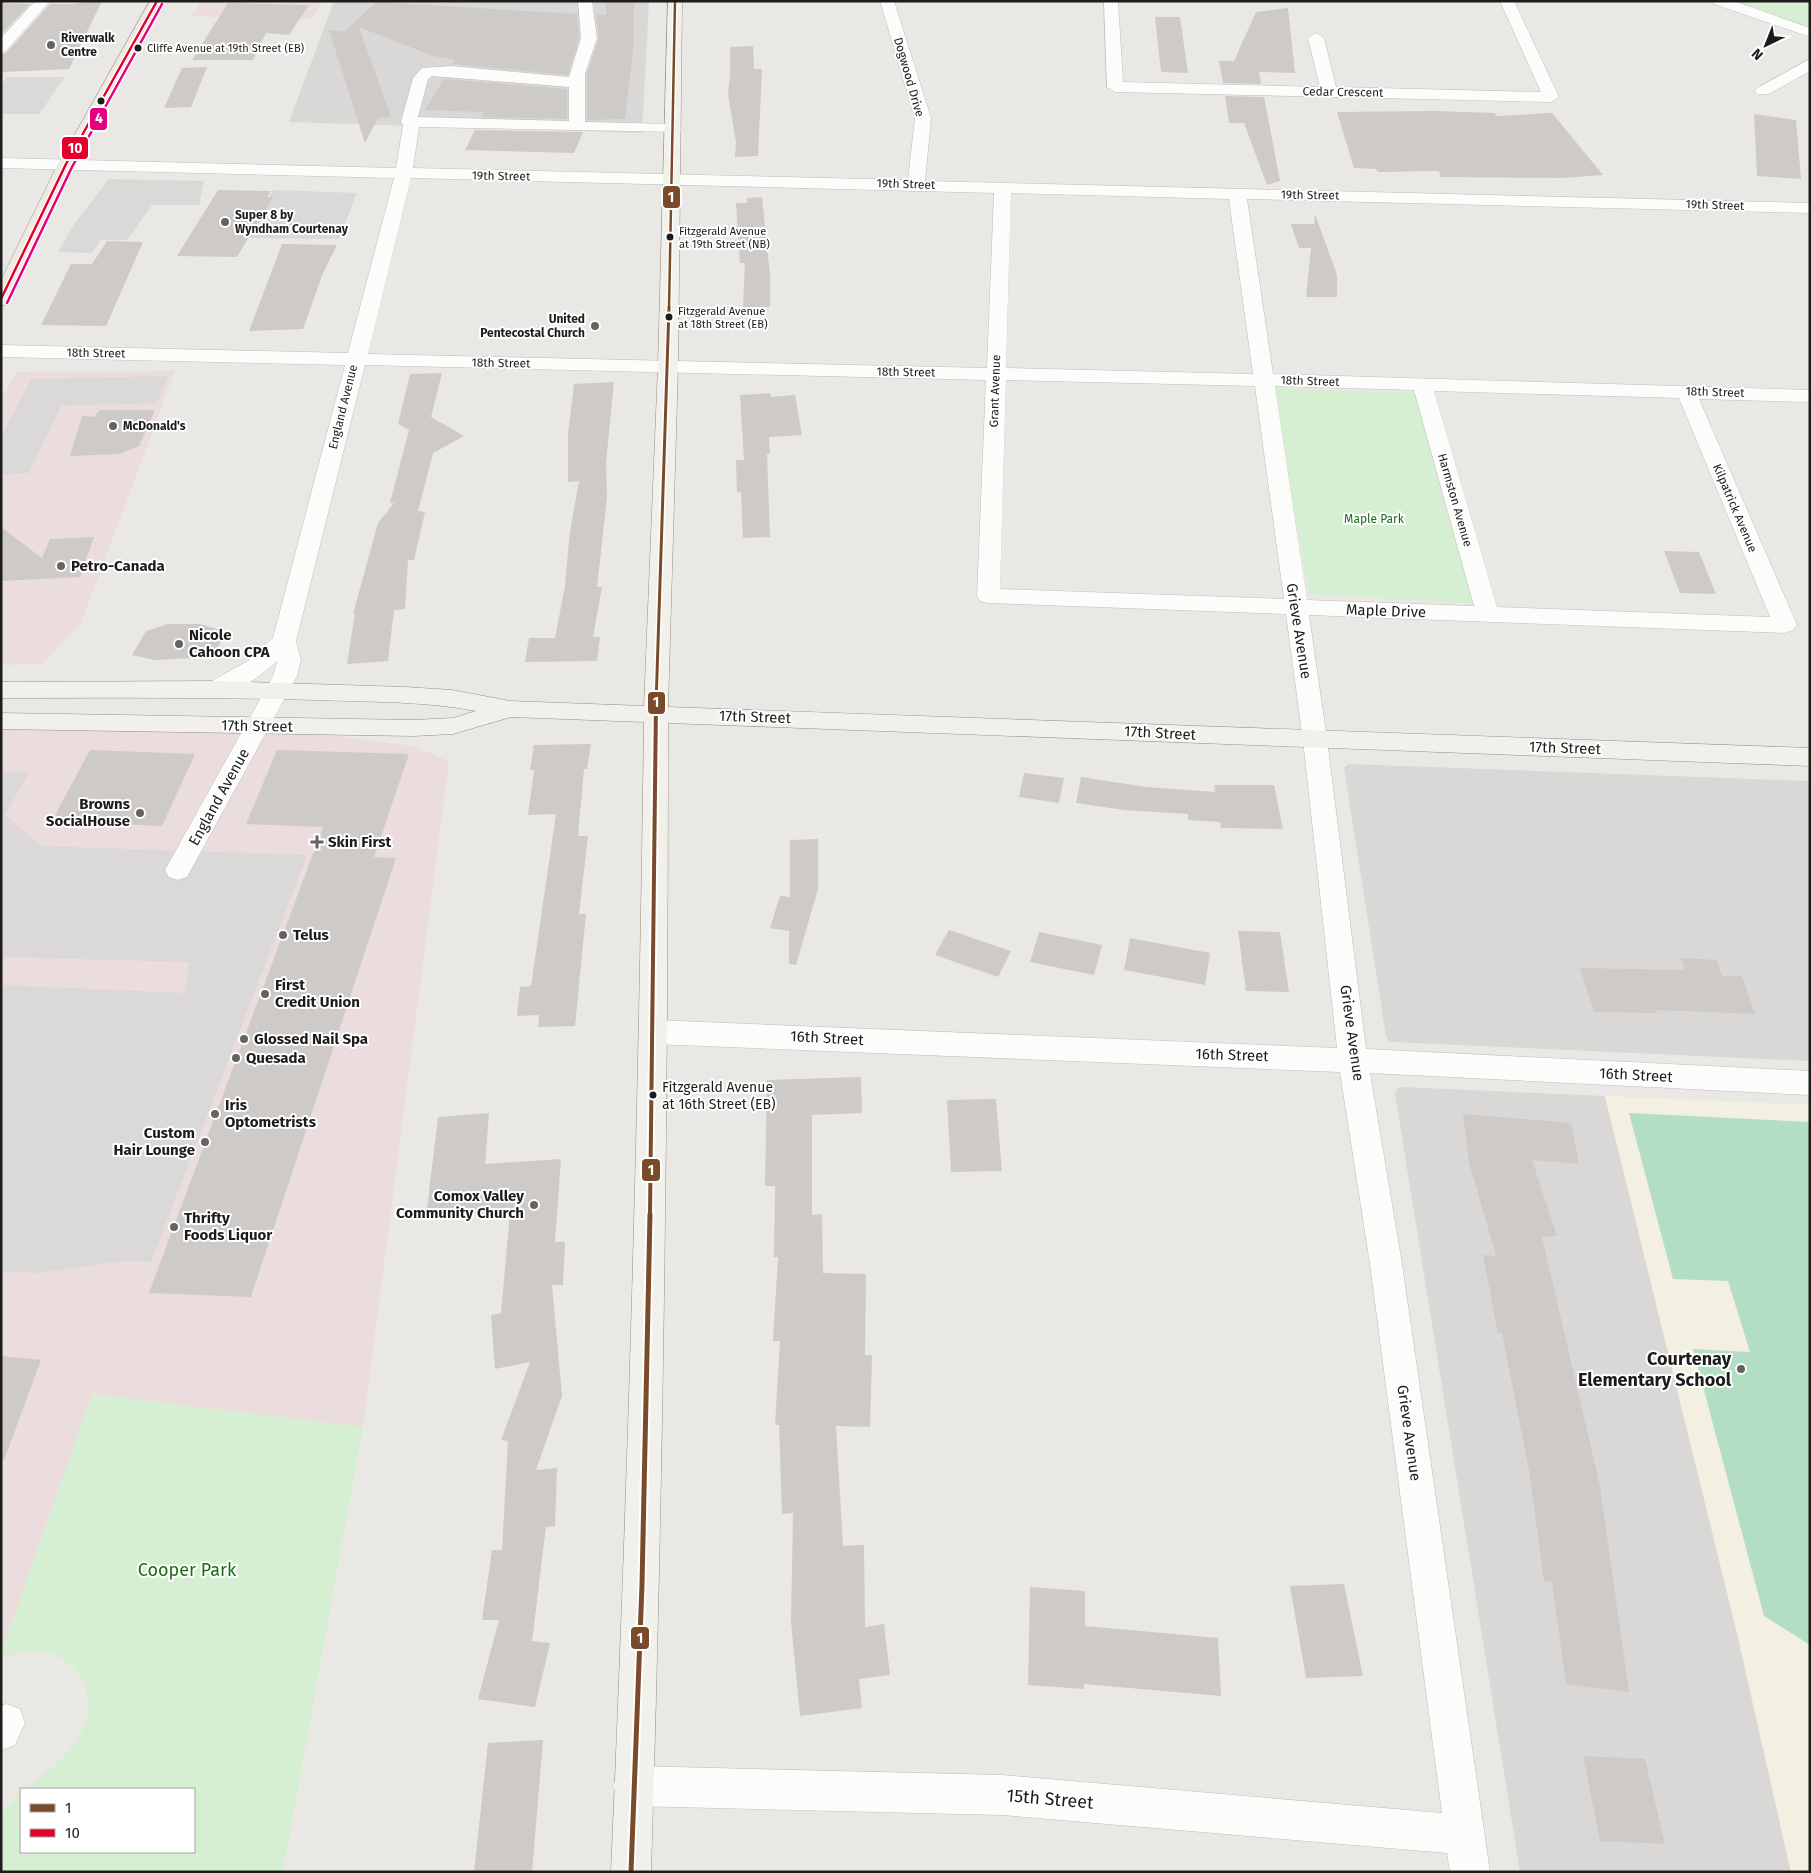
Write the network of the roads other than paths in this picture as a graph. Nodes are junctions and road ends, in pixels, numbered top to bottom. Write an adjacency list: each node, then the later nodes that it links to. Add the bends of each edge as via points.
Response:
1 (43, 1): 11 (street)
2 (157, 1): 20 (main road)
3 (585, 1): 13 (street, via 589,38 577,74)
4 (675, 1): 18 (street)
5 (887, 1): 23 (street, Dogwood Drive, via 923,118)
6 (1110, 1): 15 (street, Cedar Crescent, via 1116,87)
7 (1507, 1): 15 (street, Cedar Crescent, via 1551,97)
8 (1720, 1): 9 (street)
9 (1810, 33)
10 (1316, 38): 15 (street)
11 (1, 48)
12 (1810, 64): 14 (street)
13 (578, 83): 16 (street, England Avenue, via 428,72 421,78); 17 (street)
14 (1763, 91)
15 (1329, 92)
16 (409, 122): 17 (street); 21 (street, England Avenue)
17 (577, 126): 18 (street)
18 (673, 129): 22 (street)
19 (1, 163): 20 (street, 19th Street)
20 (66, 164): 21 (street, 19th Street); 27 (main road)
21 (404, 174): 22 (street, 19th Street); 29 (street, England Avenue)
22 (672, 179): 23 (street, 19th Street); 30 (street)
23 (916, 184): 24 (street, 19th Street)
24 (1003, 187): 25 (street, 19th Street); 31 (street, Grant Avenue)
25 (1237, 193): 26 (street, 19th Street); 32 (street, Grieve Avenue)
26 (1810, 208)
27 (1, 300)
28 (1, 351): 29 (street, 18th Street)
29 (355, 359): 30 (street, 18th Street); 40 (street, England Avenue)
30 (668, 366): 31 (street, 18th Street); 45 (street)
31 (996, 374): 32 (street, 18th Street); 36 (street, Grant Avenue)
32 (1263, 380): 33 (street, 18th Street); 37 (street, Grieve Avenue)
33 (1422, 385): 34 (street, 18th Street); 38 (street, Harmston Avenue)
34 (1686, 391): 35 (street, 18th Street); 39 (street, Kilpatrick Avenue)
35 (1810, 396)
36 (988, 596): 37 (street, Maple Drive)
37 (1295, 607): 38 (street, Maple Drive); 48 (street, Grieve Avenue)
38 (1488, 615): 39 (street, Maple Drive)
39 (1785, 625)
40 (284, 642): 41 (street, via 256,667); 43 (street, England Avenue, via 289,660)
41 (217, 689): 42 (street, 17th Street); 43 (street, 17th Street)
42 (1, 690)
43 (278, 691): 44 (street, 17th Street, via 452,698); 47 (street, England Avenue)
44 (510, 709): 45 (street, 17th Street); 47 (street, 17th Street, via 453,726)
45 (656, 714): 48 (street, 17th Street); 51 (street)
46 (1, 721): 47 (street, 17th Street)
47 (258, 726): 50 (street, England Avenue)
48 (1316, 740): 49 (street, 17th Street); 52 (street, Grieve Avenue)
49 (1810, 757)
50 (178, 870)
51 (654, 1032): 52 (street, 16th Street); 54 (street, via 642,1585)
52 (1353, 1061): 53 (street, 16th Street); 55 (street, Grieve Avenue, via 1386,1264)
53 (1810, 1083)
54 (633, 1786): 55 (street, 15th Street, via 1002,1795); 56 (street)
55 (1467, 1854)
56 (631, 1872)

